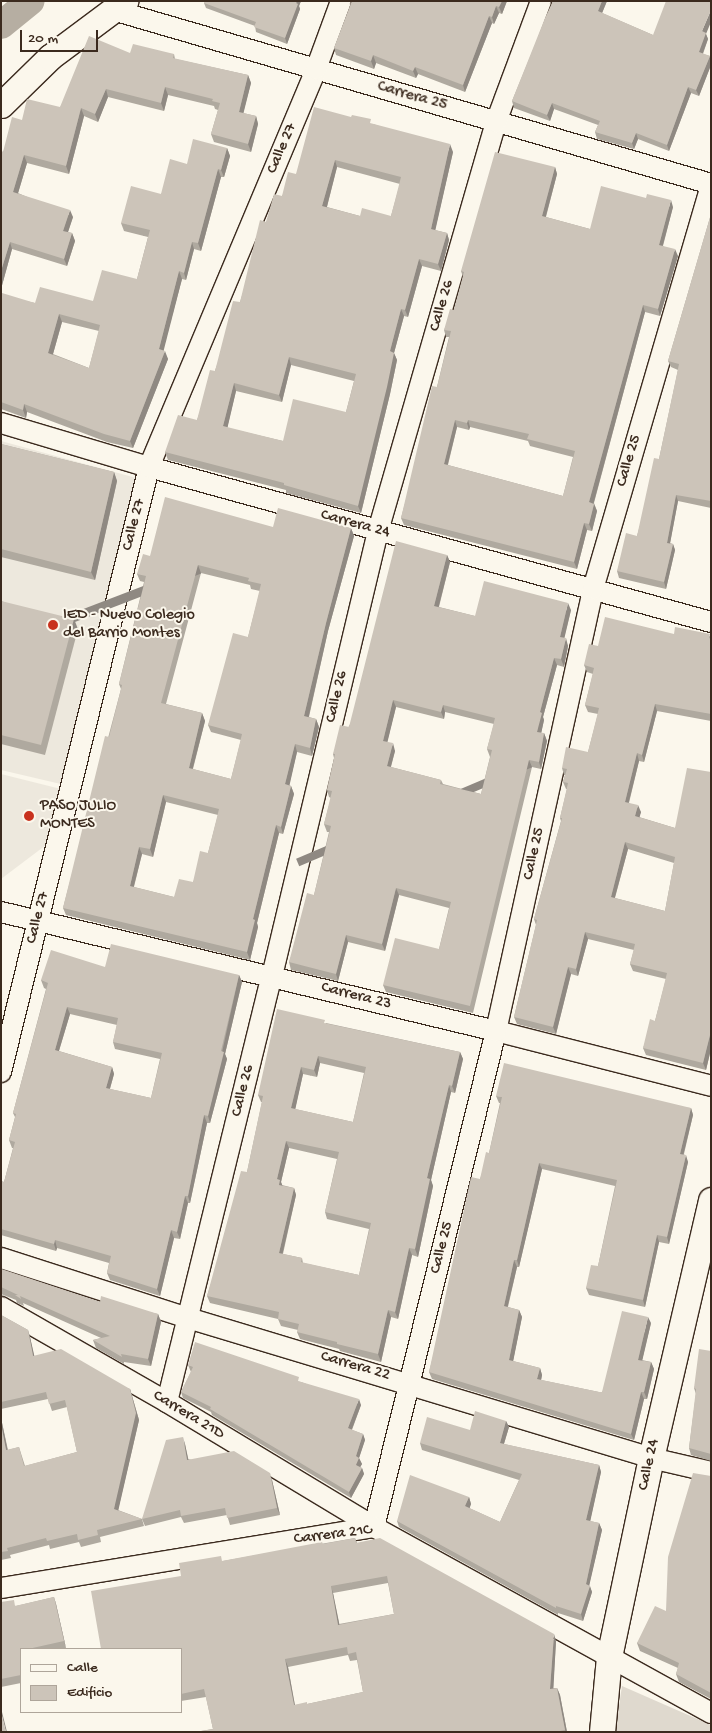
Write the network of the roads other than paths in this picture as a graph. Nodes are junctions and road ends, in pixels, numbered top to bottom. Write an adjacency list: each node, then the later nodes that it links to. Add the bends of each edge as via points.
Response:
1 (341, 1): 4 (street, Calle 27)
2 (541, 1): 6 (street, Calle 26)
3 (119, 6): 4 (street, Carrera 25); 5 (street, via 50,57)
4 (316, 69): 6 (street, Carrera 25); 9 (street, Calle 27)
5 (1, 104)
6 (496, 122): 7 (street, Carrera 25); 10 (street, Calle 26)
7 (711, 185): 11 (street, Calle 25)
8 (1, 423): 9 (street, Carrera 24)
9 (149, 467): 10 (street, Carrera 24); 14 (street, Calle 27)
10 (378, 531): 11 (street, Carrera 24); 15 (street, Calle 26)
11 (593, 589): 12 (street, Carrera 24); 16 (street, Calle 25)
12 (711, 622)
13 (1, 912): 14 (street, Carrera 23)
14 (38, 920): 15 (street, Carrera 23); 17 (street, Calle 27)
15 (272, 976): 16 (street, Carrera 23); 22 (street, Calle 26)
16 (496, 1031): 18 (street, Carrera 23); 23 (street, Calle 25)
17 (1, 1072)
18 (711, 1086)
19 (711, 1200): 25 (street, Calle 24)
20 (1, 1258): 22 (street, Carrera 22)
21 (1, 1307): 24 (street, Carrera 21D)
22 (188, 1318): 23 (street, Carrera 22); 24 (street, Calle 26)
23 (409, 1384): 25 (street, Carrera 22); 27 (street, Calle 25)
24 (166, 1402): 27 (street, Carrera 21D)
25 (651, 1458): 26 (street, Carrera 22); 29 (street, Calle 24)
26 (711, 1472)
27 (374, 1527): 28 (street, Carrera 21C); 29 (street, Carrera 21C)
28 (1, 1588)
29 (609, 1657): 30 (street, Carrera 21C); 31 (street, Calle 24)
30 (711, 1713)
31 (602, 1732)

